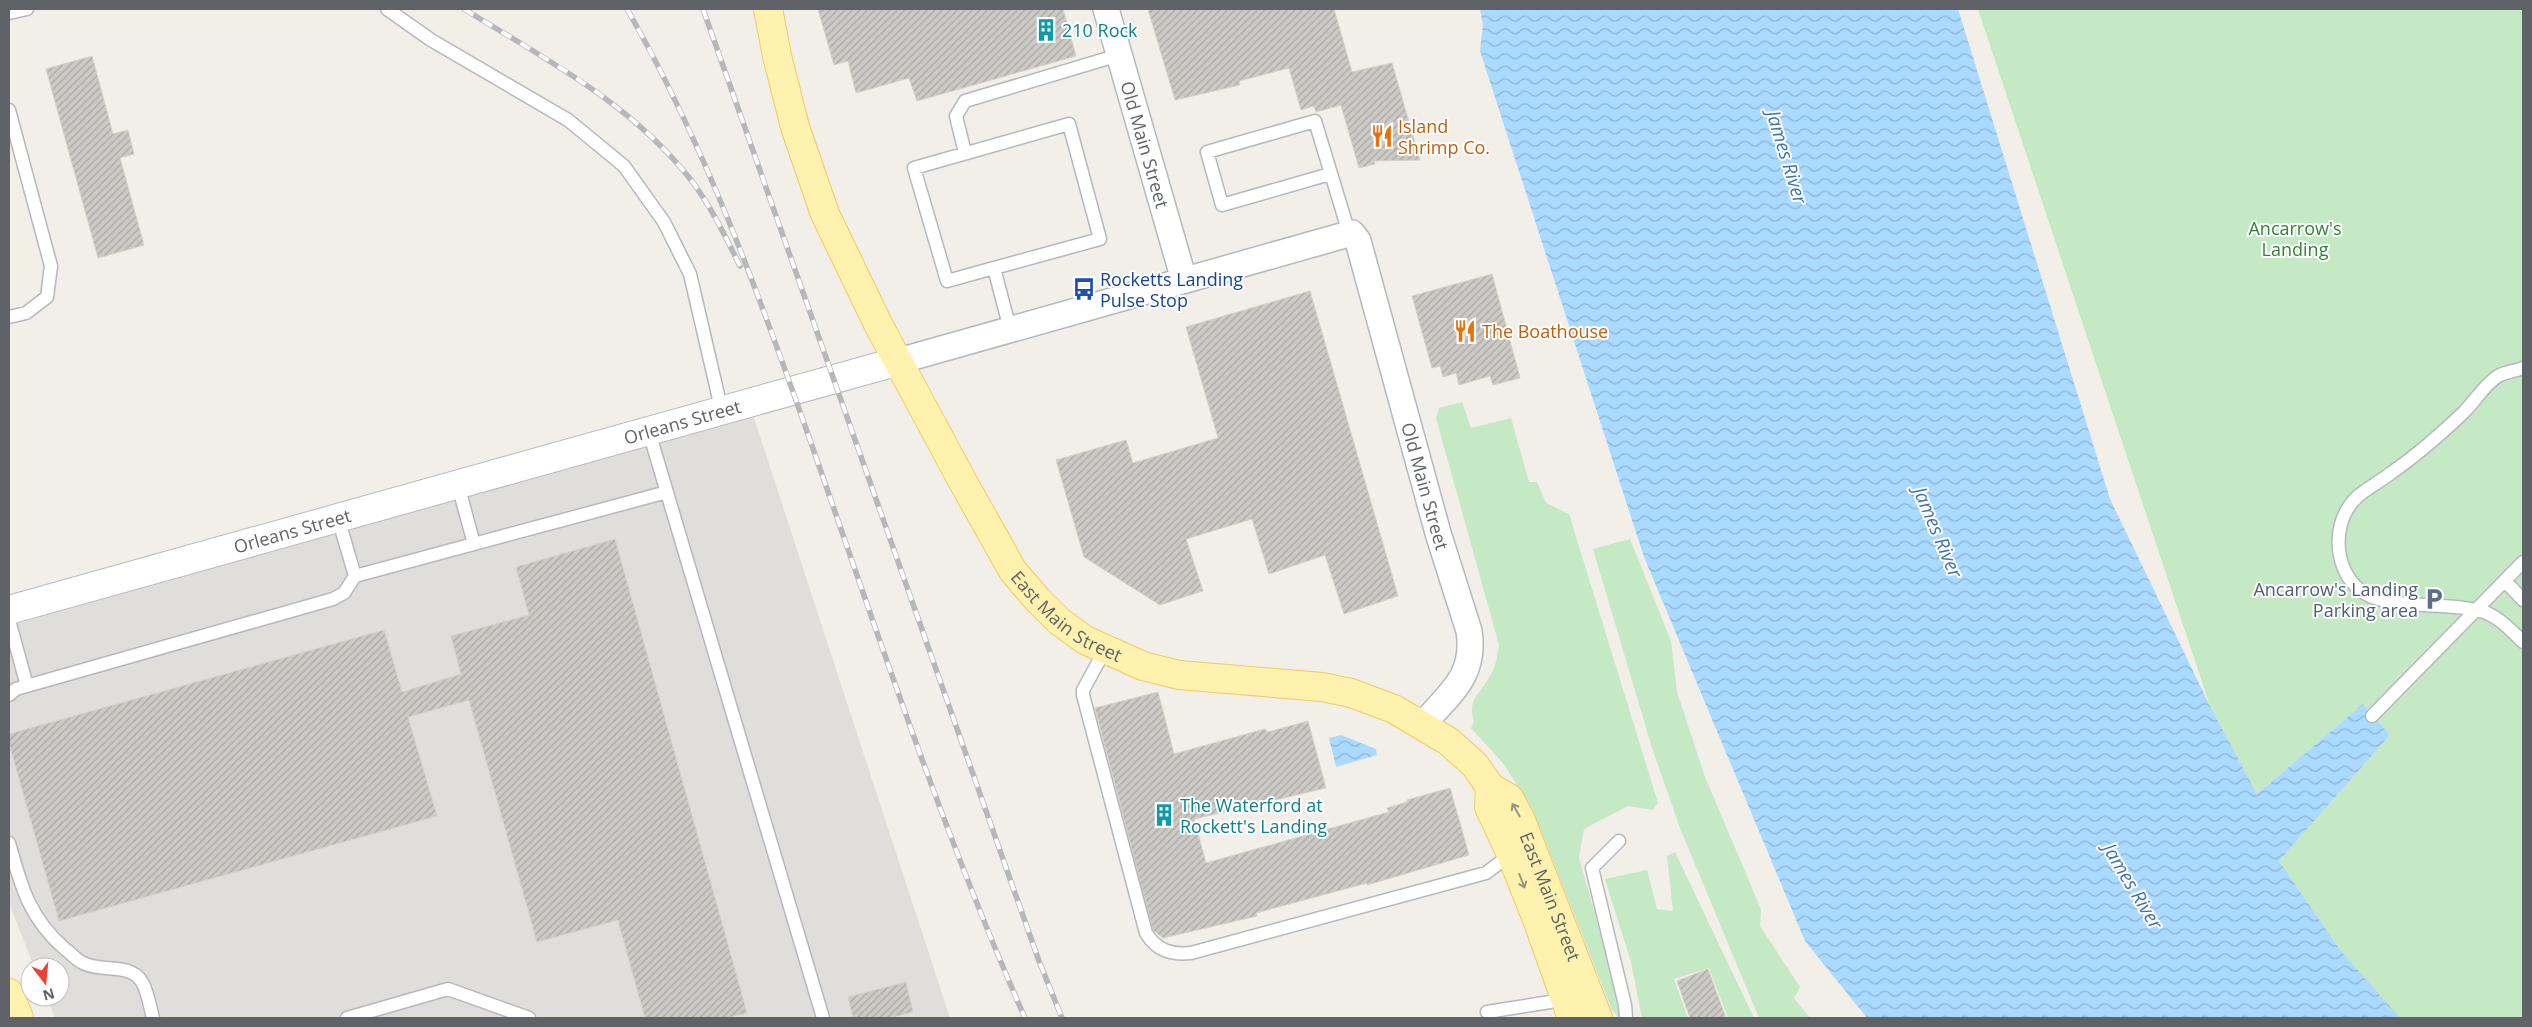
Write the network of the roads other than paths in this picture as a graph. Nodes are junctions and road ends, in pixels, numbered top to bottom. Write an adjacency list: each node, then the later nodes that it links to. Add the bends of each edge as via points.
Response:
1 (27, 9): 5 (lane)
2 (387, 9): 17 (lane, via 431,40 568,120 624,166 664,222 690,274)
3 (768, 9): 15 (main road, East Main Street, via 795,127 825,214)
4 (1106, 9): 6 (street, Old Main Street)
5 (9, 12)
6 (1120, 55): 8 (lane, via 964,100 956,116); 12 (street, Old Main Street)
7 (9, 110): 13 (lane, via 51,266 47,298 26,313)
8 (965, 153): 11 (lane, via 914,168 947,281); 11 (lane, via 1069,124 1100,239)
9 (1330, 174): 9 (lane, via 1315,121 1207,152 1222,205); 10 (lane)
10 (1352, 234): 12 (street, Orleans Street); 35 (street, Old Main Street, via 1472,647 1466,672)
11 (994, 268): 14 (lane)
12 (1184, 280): 14 (street, Orleans Street)
13 (9, 317)
14 (1010, 329): 15 (street, Orleans Street)
15 (899, 361): 17 (street, Orleans Street); 31 (main road, East Main Street, via 1013,571 1059,621)
16 (2523, 368): 28 (lane, via 2498,376 2418,454 2356,497 2345,514 2338,538 2339,556 2347,576 2359,589 2377,599)
17 (722, 412): 18 (street, Orleans Street)
18 (649, 432): 19 (street, Orleans Street); 20 (lane)
19 (458, 485): 21 (street, Orleans Street); 22 (lane)
20 (667, 492): 22 (lane); 47 (lane)
21 (338, 518): 24 (lane); 27 (street, Orleans Street)
22 (474, 544): 24 (lane)
23 (2523, 562): 25 (lane)
24 (355, 576): 32 (lane, via 344,592 333,599)
25 (2505, 581): 26 (lane); 28 (lane)
26 (2523, 600)
27 (9, 610)
28 (2478, 610): 30 (lane, via 2500,621); 34 (lane)
29 (9, 620): 32 (lane)
30 (2523, 642)
31 (1104, 650): 35 (main road, East Main Street, via 1143,666 1180,674 1351,693 1394,709); 39 (lane, via 1083,695 1146,934 1161,949 1179,954 1220,945 1486,873)
32 (27, 686): 33 (lane)
33 (9, 695)
34 (2372, 716)
35 (1422, 724): 36 (main road, East Main Street, via 1475,764)
36 (1490, 787): 39 (main road, East Main Street, via 1489,807); 48 (main road, East Main Street, one-way to 36, via 1520,818 1509,798)
37 (1620, 841): 49 (lane, via 1592,868 1626,1005)
38 (9, 843): 44 (lane, via 23,893 50,936 82,962 96,968 131,970 143,983)
39 (1511, 854): 41 (main road, East Main Street, one-way to 41)
40 (9, 993): 43 (main road)
41 (1568, 1008): 42 (lane, via 1550,1002)
42 (1487, 1012)
43 (19, 1018)
44 (153, 1018)
45 (347, 1018): 46 (lane, via 448,990)
46 (529, 1018)
47 (823, 1018)
48 (1598, 1018)
49 (1626, 1018)

